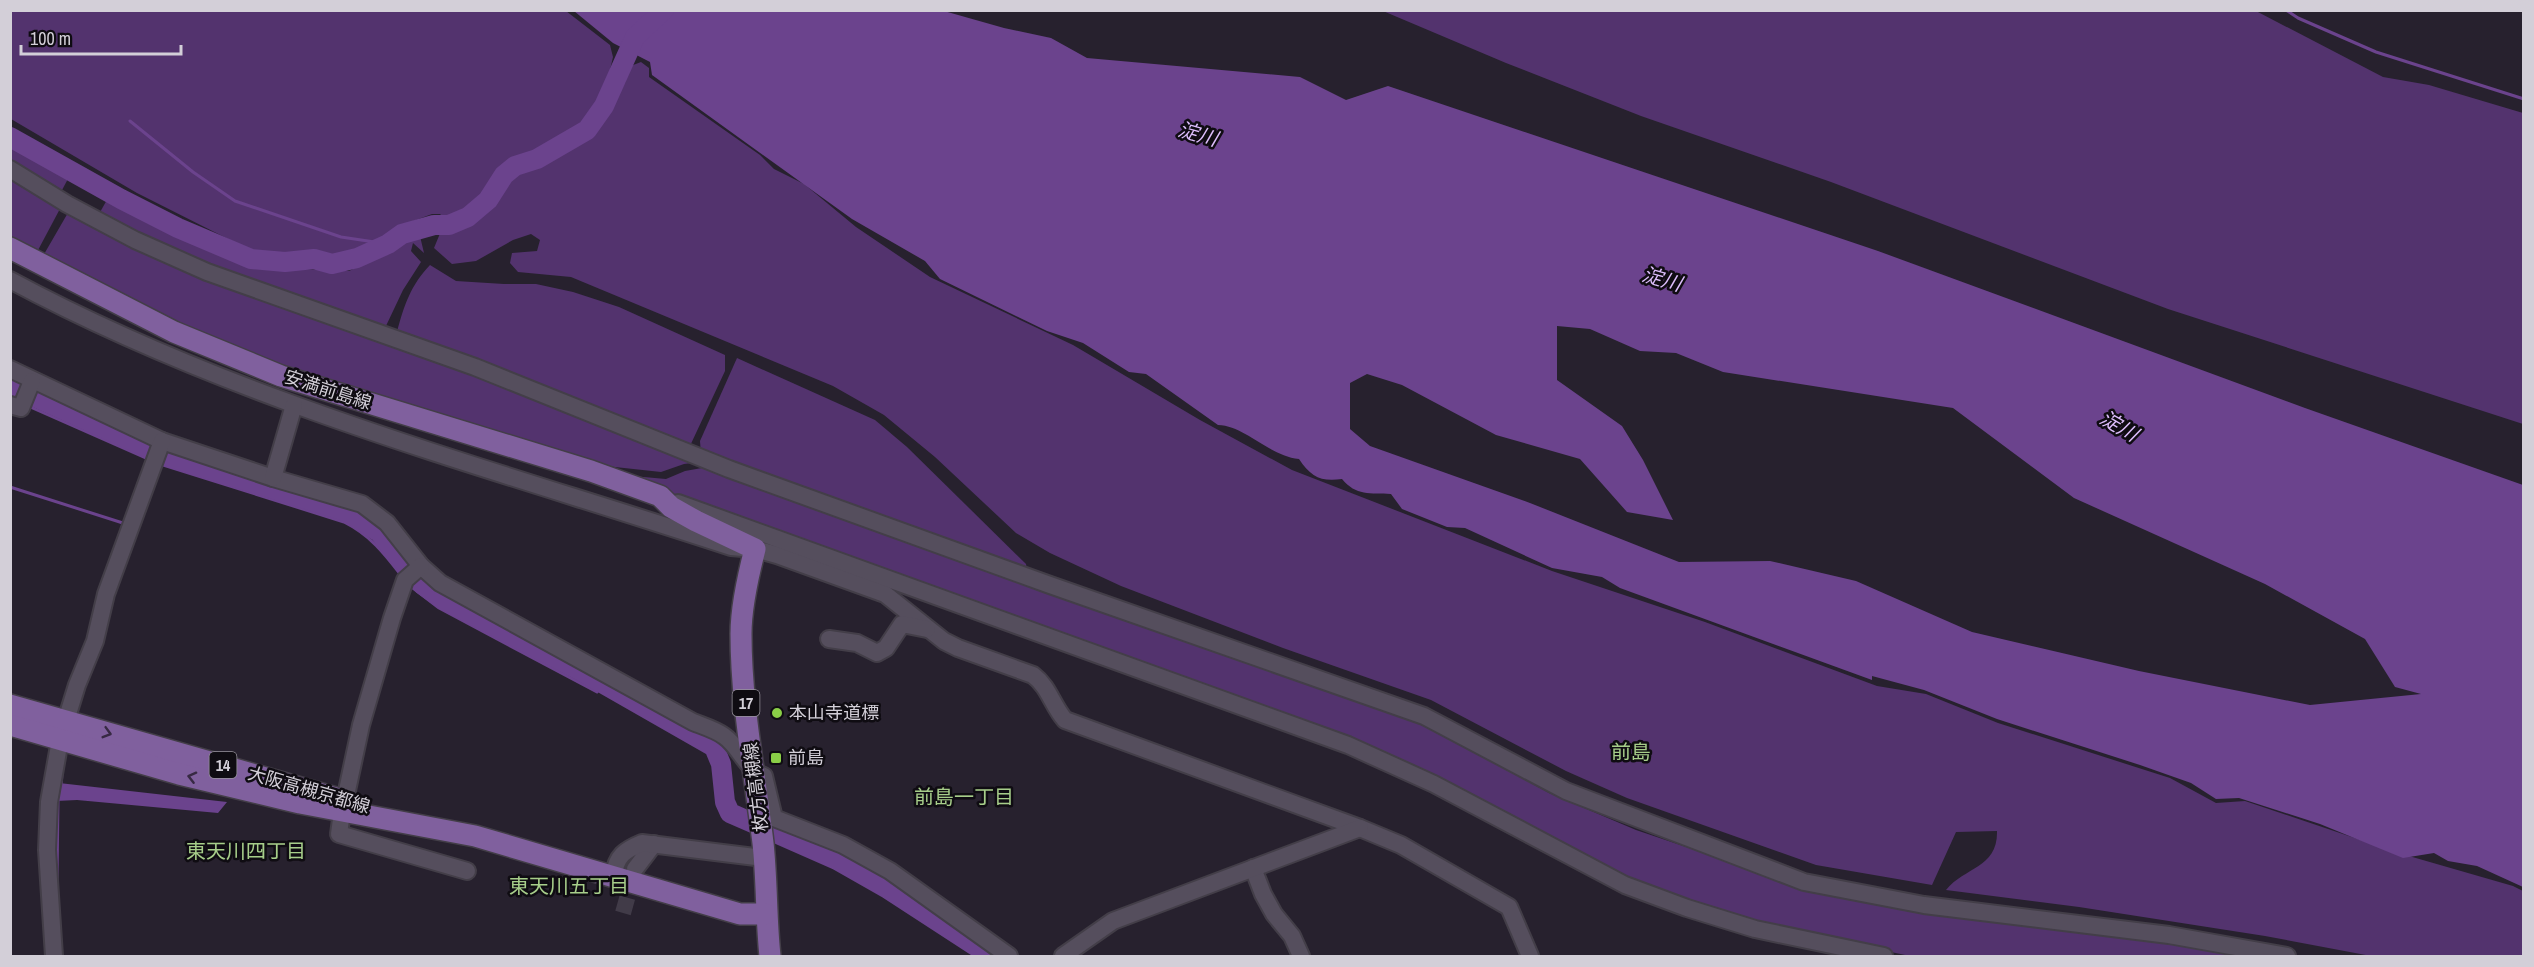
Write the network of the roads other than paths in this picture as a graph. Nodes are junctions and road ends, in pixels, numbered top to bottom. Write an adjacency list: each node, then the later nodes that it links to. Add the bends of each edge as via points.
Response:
1 (10, 169): 38 (street, via 135,240 207,272 475,367 740,473 1424,716 1566,791 1804,882 1924,905 2169,935)
2 (10, 248): 10 (main road, 安満前島線, via 174,332 281,376 591,471)
3 (10, 280): 6 (street, via 166,356)
4 (10, 369): 5 (street)
5 (31, 384): 7 (street); 8 (street)
6 (294, 405): 9 (street); 11 (street, via 731,547)
7 (16, 407)
8 (162, 441): 9 (street); 19 (street, via 106,594 95,641)
9 (273, 478): 12 (street, via 362,504 387,524)
10 (660, 496): 11 (main road, via 696,521); 14 (street)
11 (755, 549): 13 (street); 20 (main road, 枚方高槻線 / 17, via 741,633)
12 (421, 566): 20 (street, via 465,599 723,735); 21 (street, via 405,580 361,725)
13 (885, 594): 14 (street, via 914,599); 15 (street)
14 (937, 597): 37 (street, via 1380,758 1625,885 1755,929)
15 (931, 630): 16 (street, via 902,624 886,648 876,653 857,643); 23 (street, via 958,648 1033,675 1042,682 1065,720)
16 (829, 639)
17 (10, 705): 19 (main road, 大阪高槻京都線 / 14)
18 (10, 725): 19 (main road, 大阪高槻京都線 / 14)
19 (63, 730): 21 (main road, 大阪高槻京都線 / 14, via 179,774); 31 (street, via 49,802 47,850)
20 (755, 772): 22 (street, via 767,780 771,810); 25 (main road, 枚方高槻線 / 17)
21 (343, 806): 28 (street, via 339,834); 29 (main road, 大阪高槻京都線 / 14, via 475,836)
22 (779, 821): 25 (street); 33 (street, via 843,845 890,871)
23 (1360, 828): 26 (street); 36 (street, via 1401,845 1509,907)
24 (654, 844): 25 (street); 27 (street); 29 (street, via 642,843 625,850 615,862)
25 (764, 854): 30 (main road, 枚方高槻線 / 17)
26 (1253, 868): 34 (street, via 1113,921); 35 (street, via 1263,894 1292,936)
27 (635, 869)
28 (467, 871)
29 (614, 875): 30 (main road, 大阪高槻京都線 / 14, via 740,914)
30 (765, 914): 32 (main road, 枚方高槻線 / 17)
31 (54, 957)
32 (770, 957)
33 (1009, 957)
34 (1063, 957)
35 (1301, 957)
36 (1530, 957)
37 (1884, 957)
38 (2287, 957)

